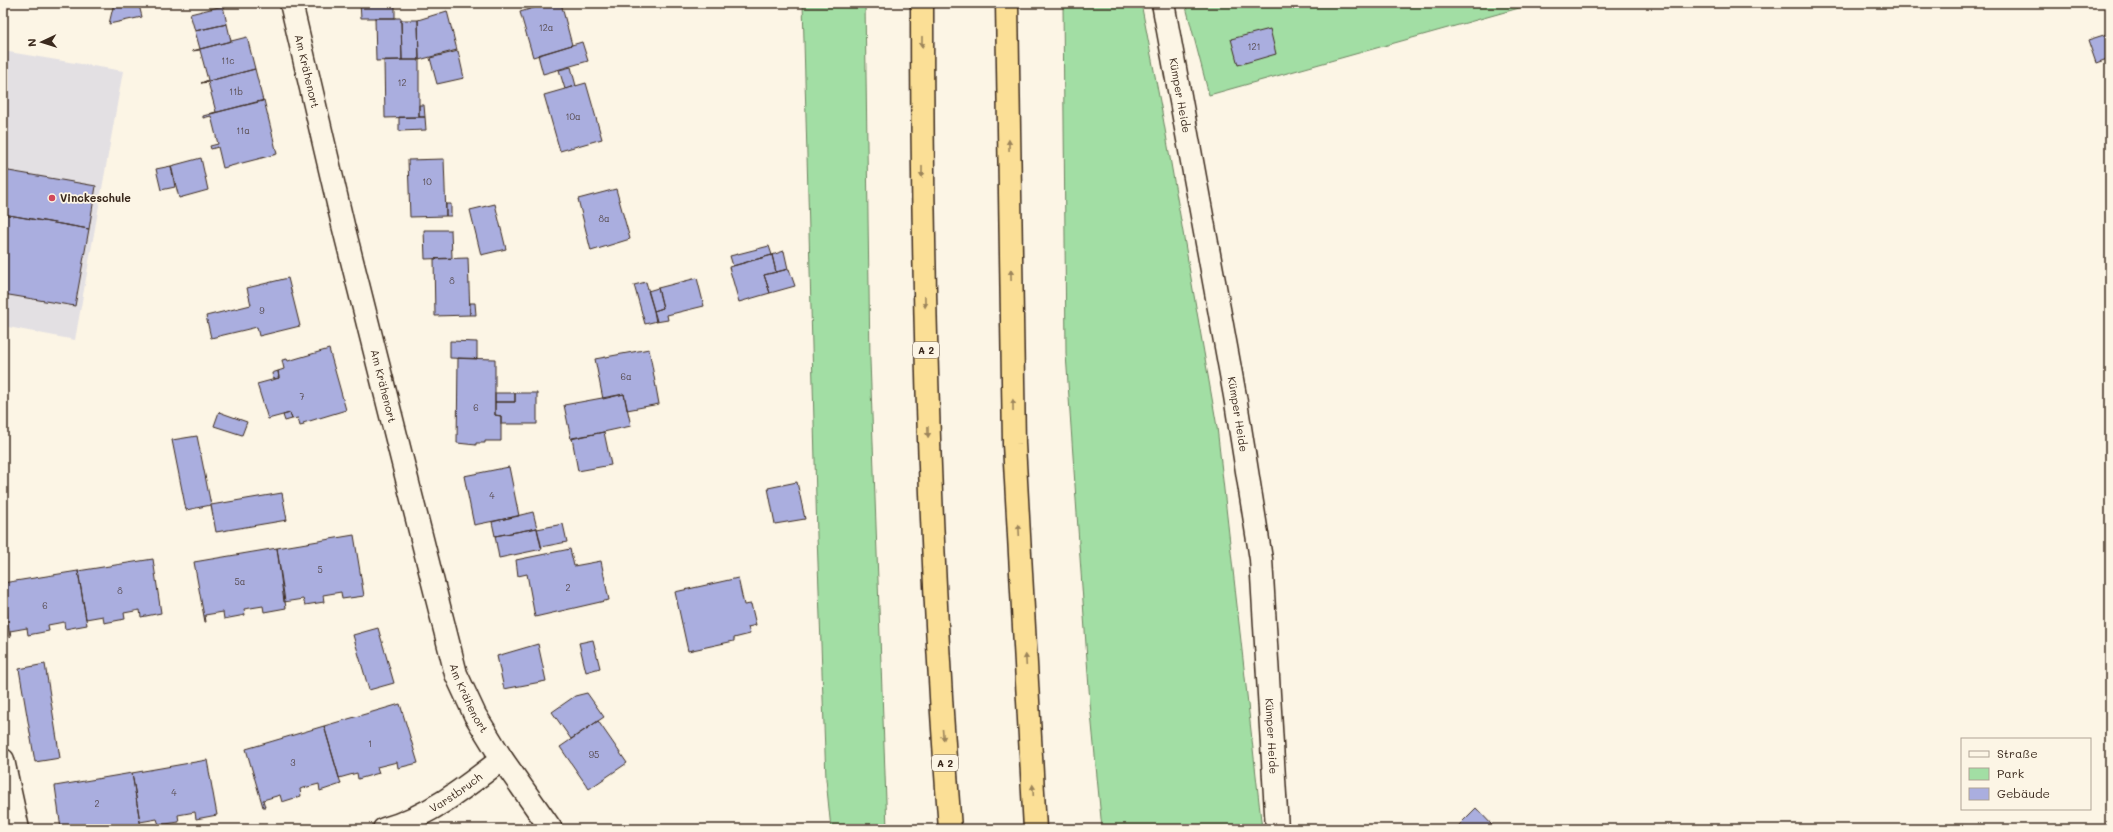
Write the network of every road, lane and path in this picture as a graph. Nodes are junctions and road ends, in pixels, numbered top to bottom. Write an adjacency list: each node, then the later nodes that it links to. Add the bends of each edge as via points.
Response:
1 (291, 3): 5 (street, Am Krähenort, via 456,674 475,715)
2 (922, 3): 10 (highway, A 2, one-way to 10, via 923,221 929,458 940,696)
3 (1007, 3): 11 (highway, one-way to 3, via 1014,444)
4 (1163, 3): 12 (street, Kümper Heide, via 1235,396 1261,559)
5 (502, 759): 8 (street, Varstbruch, via 462,790 403,824); 9 (street, Am Krähenort)
6 (3, 760): 7 (street)
7 (18, 829)
8 (384, 829)
9 (552, 829)
10 (950, 829)
11 (1035, 829)
12 (1277, 829)

